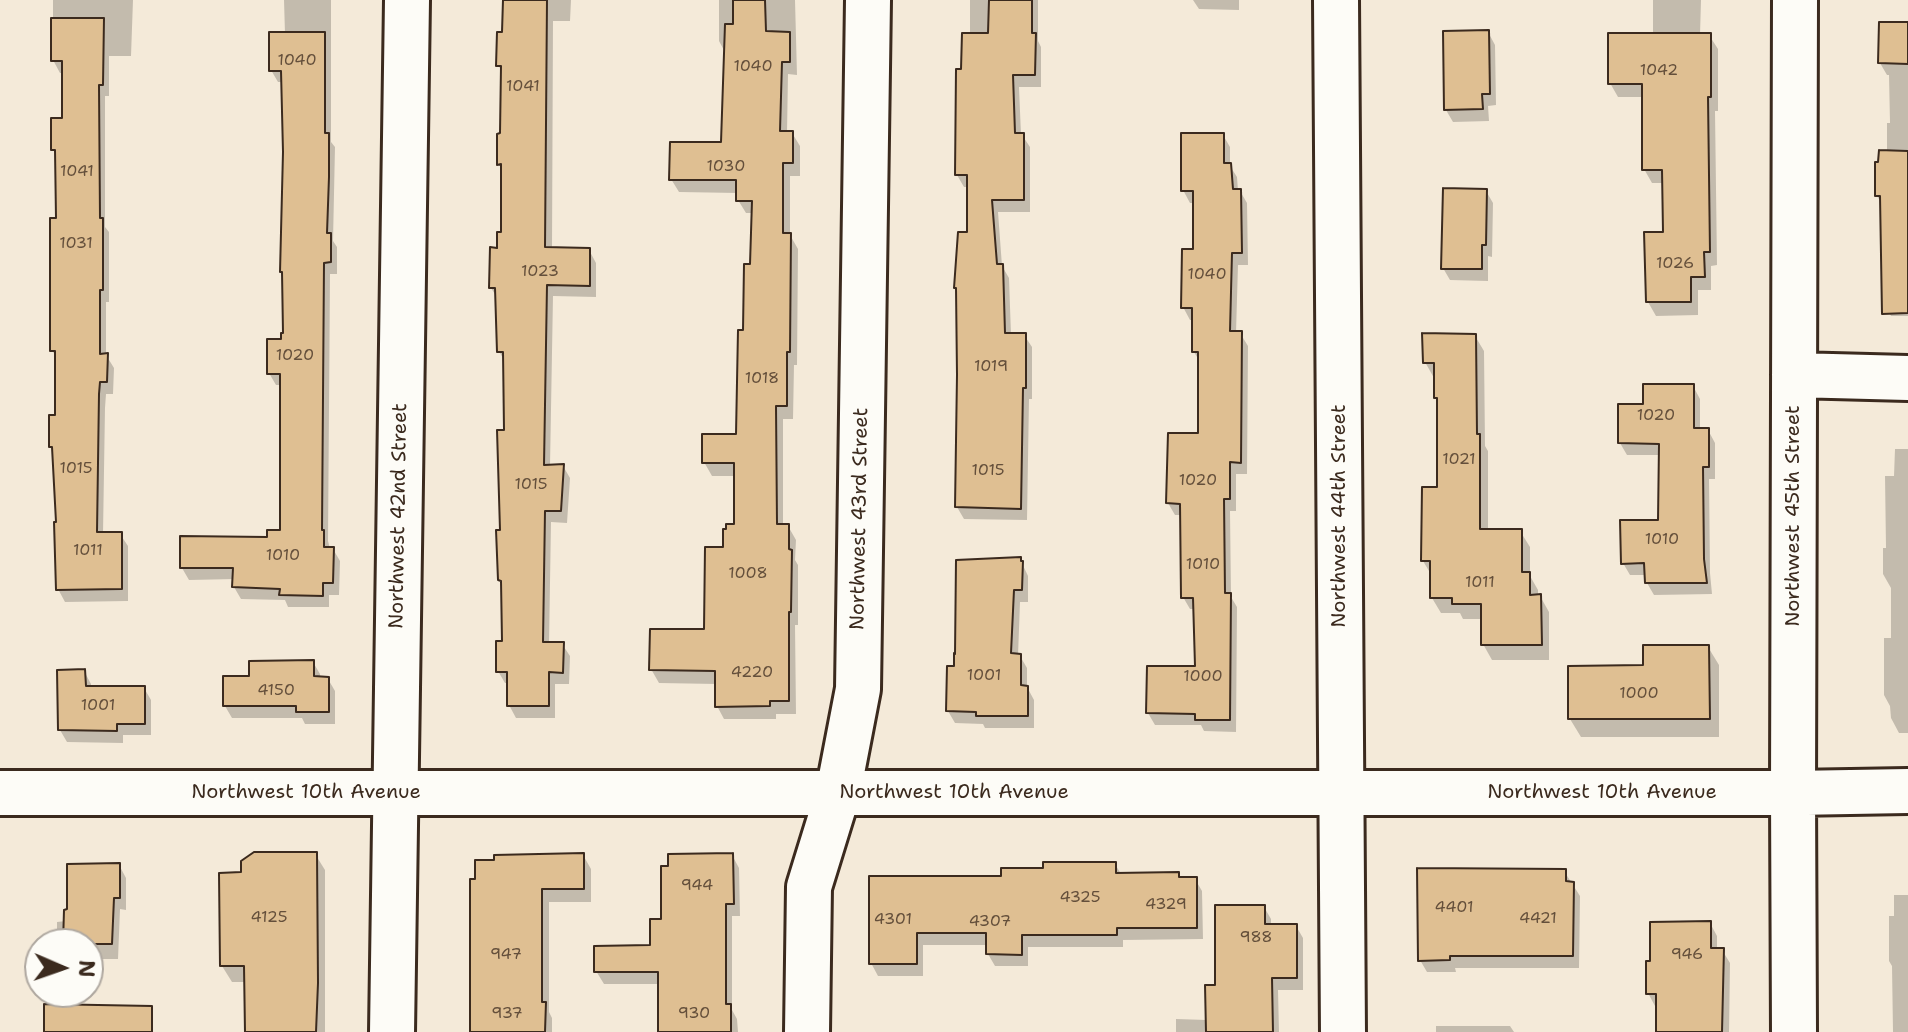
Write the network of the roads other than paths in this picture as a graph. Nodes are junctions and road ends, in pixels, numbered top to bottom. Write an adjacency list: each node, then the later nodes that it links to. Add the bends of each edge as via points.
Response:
1 (407, 0): 9 (street, Northwest 42nd Street)
2 (868, 0): 10 (street, Northwest 43rd Street, via 858,689)
3 (1336, 0): 11 (street, Northwest 44th Street)
4 (1795, 0): 5 (street, Northwest 45th Street)
5 (1794, 375): 6 (street); 12 (street, Northwest 45th Street)
6 (1908, 378)
7 (1908, 791): 12 (street, Northwest 10th Avenue)
8 (0, 793): 9 (street, Northwest 10th Avenue)
9 (395, 793): 10 (street, Northwest 10th Avenue); 13 (street, Northwest 42nd Street)
10 (838, 793): 11 (street, Northwest 10th Avenue); 14 (street, Northwest 43rd Street, via 809,887)
11 (1341, 793): 12 (street, Northwest 10th Avenue); 15 (street, Northwest 44th Street)
12 (1793, 793): 16 (street, Northwest 45th Street)
13 (392, 1032)
14 (807, 1032)
15 (1343, 1032)
16 (1794, 1032)

